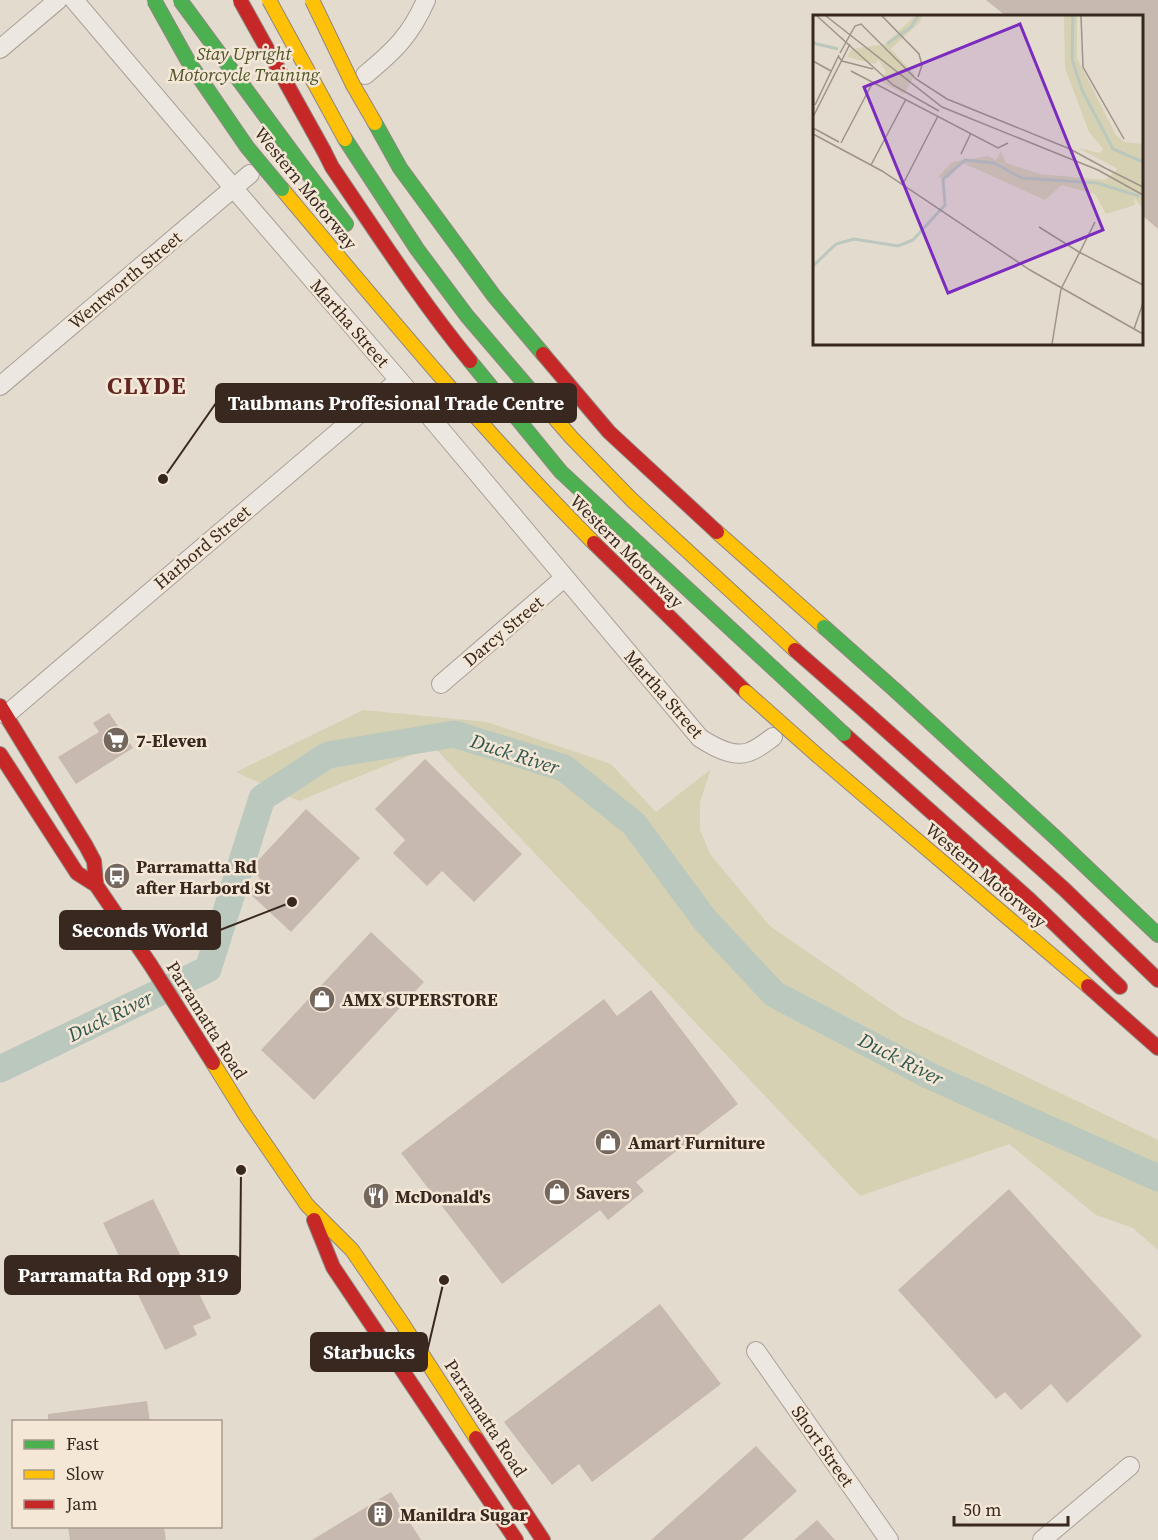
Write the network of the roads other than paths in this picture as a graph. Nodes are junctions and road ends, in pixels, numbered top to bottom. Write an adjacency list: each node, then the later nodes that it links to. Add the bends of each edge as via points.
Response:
1 (58, 0): 9 (street)
2 (74, 0): 12 (street, Martha Street)
3 (154, 0): 27 (highway, Western Motorway, bridge, via 247,147 359,282 554,503 746,692)
4 (180, 0): 13 (highway, bridge)
5 (240, 0): 17 (highway, Western Motorway, bridge, via 332,167 447,333)
6 (269, 0): 25 (highway, bridge, via 345,139 417,249 467,316 571,436 632,500 1064,889)
7 (312, 0): 24 (highway, bridge, via 353,85 400,168 494,296 609,432)
8 (426, 0): 10 (street, via 411,30 393,52)
9 (0, 49)
10 (365, 75)
11 (250, 174): 12 (street, Wentworth Street)
12 (234, 188): 15 (street, Martha Street); 16 (street, Wentworth Street)
13 (352, 232)
14 (417, 314): 17 (highway, via 469,379)
15 (399, 380): 18 (street, Martha Street); 20 (street, Harbord Street)
16 (0, 386)
17 (561, 472): 26 (highway, Western Motorway, bridge)
18 (564, 578): 19 (street, Darcy Street); 21 (street, Martha Street, via 700,738 723,750 748,753)
19 (441, 684)
20 (3, 711): 23 (highway, Parramatta Road, via 86,846 94,861)
21 (773, 736)
22 (0, 754): 23 (highway, Parramatta Road, via 77,873)
23 (96, 885): 28 (highway, Parramatta Road)
24 (1158, 935)
25 (1158, 980)
26 (1128, 994)
27 (1158, 1048)
28 (307, 1205): 31 (highway, Parramatta Road, via 333,1267); 32 (highway, Parramatta Road, via 352,1250)
29 (756, 1351): 33 (street, Short Street)
30 (1130, 1466): 34 (street)
31 (516, 1540)
32 (543, 1540)
33 (890, 1540)
34 (1042, 1540)

